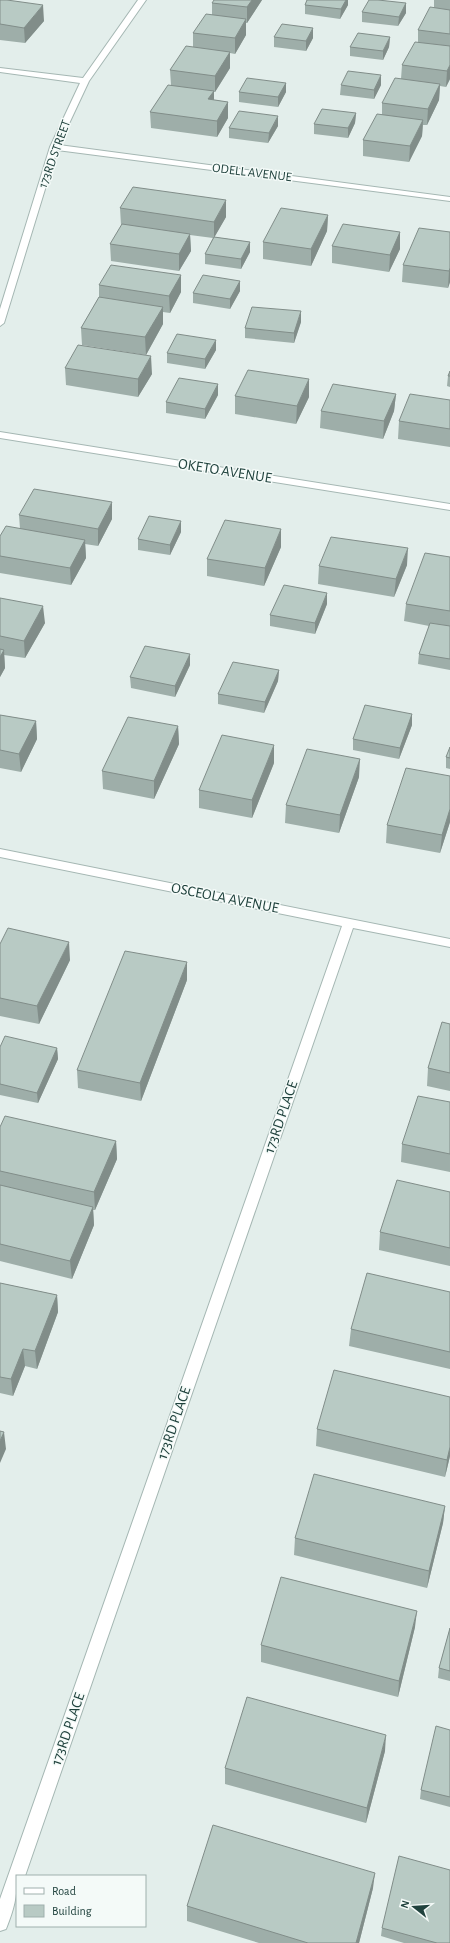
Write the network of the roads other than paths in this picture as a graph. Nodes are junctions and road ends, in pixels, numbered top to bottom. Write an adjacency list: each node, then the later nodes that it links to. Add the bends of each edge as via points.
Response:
1 (142, 0): 3 (street, 173RD STREET)
2 (0, 70): 3 (street)
3 (85, 80): 4 (street, 173RD STREET)
4 (54, 147): 5 (street, ODELL AVENUE); 6 (street, 173RD STREET)
5 (450, 199)
6 (0, 323)
7 (0, 435): 8 (street, OKETO AVENUE)
8 (450, 507)
9 (0, 853): 10 (street, OSCEOLA AVENUE)
10 (349, 923): 11 (street, OSCEOLA AVENUE); 12 (street, 173RD PLACE)
11 (450, 943)
12 (17, 1875)
13 (16, 1877): 14 (street, 173RD PLACE)
14 (0, 1923)

